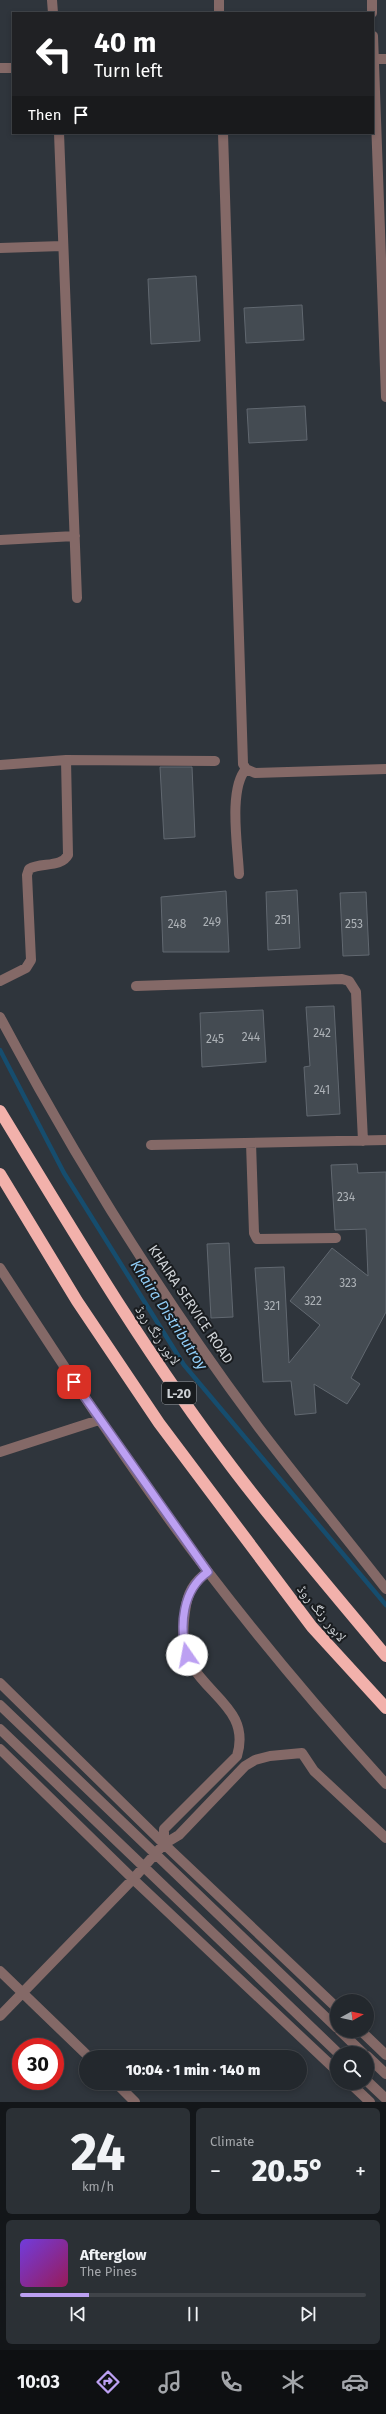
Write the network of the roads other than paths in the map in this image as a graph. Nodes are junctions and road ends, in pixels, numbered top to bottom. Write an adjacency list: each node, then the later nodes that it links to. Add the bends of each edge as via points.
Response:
1 (52, 0): 4 (street)
2 (219, 0): 5 (street)
3 (372, 0): 6 (street)
4 (53, 12)
5 (219, 12)
6 (372, 12)
7 (374, 59): 8 (street); 15 (street)
8 (386, 59)
9 (0, 68): 10 (street)
10 (12, 68)
11 (59, 134): 13 (street)
12 (223, 134): 23 (street, via 242,750)
13 (62, 246): 14 (street); 16 (street)
14 (0, 248)
15 (386, 397)
16 (75, 536): 17 (street); 18 (street)
17 (0, 540)
18 (77, 598)
19 (66, 760): 20 (street); 21 (street); 25 (street, via 68,855 60,862 29,869 27,875 31,960 26,968)
20 (215, 761)
21 (0, 765)
22 (386, 768): 23 (street, via 254,773)
23 (246, 769): 24 (street, via 237,787)
24 (239, 874)
25 (0, 981)
26 (136, 986): 29 (street, via 342,979 348,981 356,992)
27 (0, 1017): 39 (street, KHAIRA SERVICE ROAD, via 78,1158 171,1301 259,1427)
28 (0, 1110): 40 (highway, لاہور رنگ روڈ / L-20, via 126,1314 226,1459)
29 (363, 1140): 30 (street); 31 (street)
30 (386, 1140)
31 (251, 1143): 32 (street); 34 (street, via 254,1233 257,1239)
32 (151, 1145)
33 (0, 1174): 43 (highway, لاہور رنگ روڈ / L-20, via 77,1301 159,1423 312,1627)
34 (336, 1238)
35 (0, 1268): 36 (street)
36 (99, 1420): 37 (street); 38 (street)
37 (0, 1452)
38 (208, 1572): 46 (street, via 276,1657); 48 (street, via 197,1579 191,1589 186,1605 183,1641 193,1666 234,1716 240,1730 241,1743 237,1756 164,1829)
39 (386, 1589)
40 (386, 1656)
41 (0, 1683): 48 (street)
42 (0, 1705): 49 (street)
43 (386, 1708)
44 (0, 1730): 50 (street)
45 (0, 1749): 51 (street)
46 (386, 1784)
47 (386, 1838): 48 (street, via 314,1771 302,1753 270,1756 245,1766 179,1835)
48 (164, 1844): 49 (street); 54 (street)
49 (154, 1855): 50 (street); 56 (street)
50 (144, 1868): 51 (street); 59 (street)
51 (133, 1879): 53 (street); 64 (street)
52 (0, 1971): 53 (street)
53 (23, 1993): 55 (street); 61 (street)
54 (330, 2001)
55 (0, 2016)
56 (330, 2021)
57 (347, 2038): 60 (street)
58 (368, 2038): 62 (street)
59 (331, 2046)
60 (356, 2046)
61 (82, 2050)
62 (386, 2055)
63 (374, 2063): 65 (street)
64 (330, 2064)
65 (386, 2074)
66 (374, 2088): 69 (street)
67 (123, 2090): 70 (street)
68 (357, 2090): 71 (street)
69 (386, 2099)
70 (135, 2102)
71 (370, 2102)

